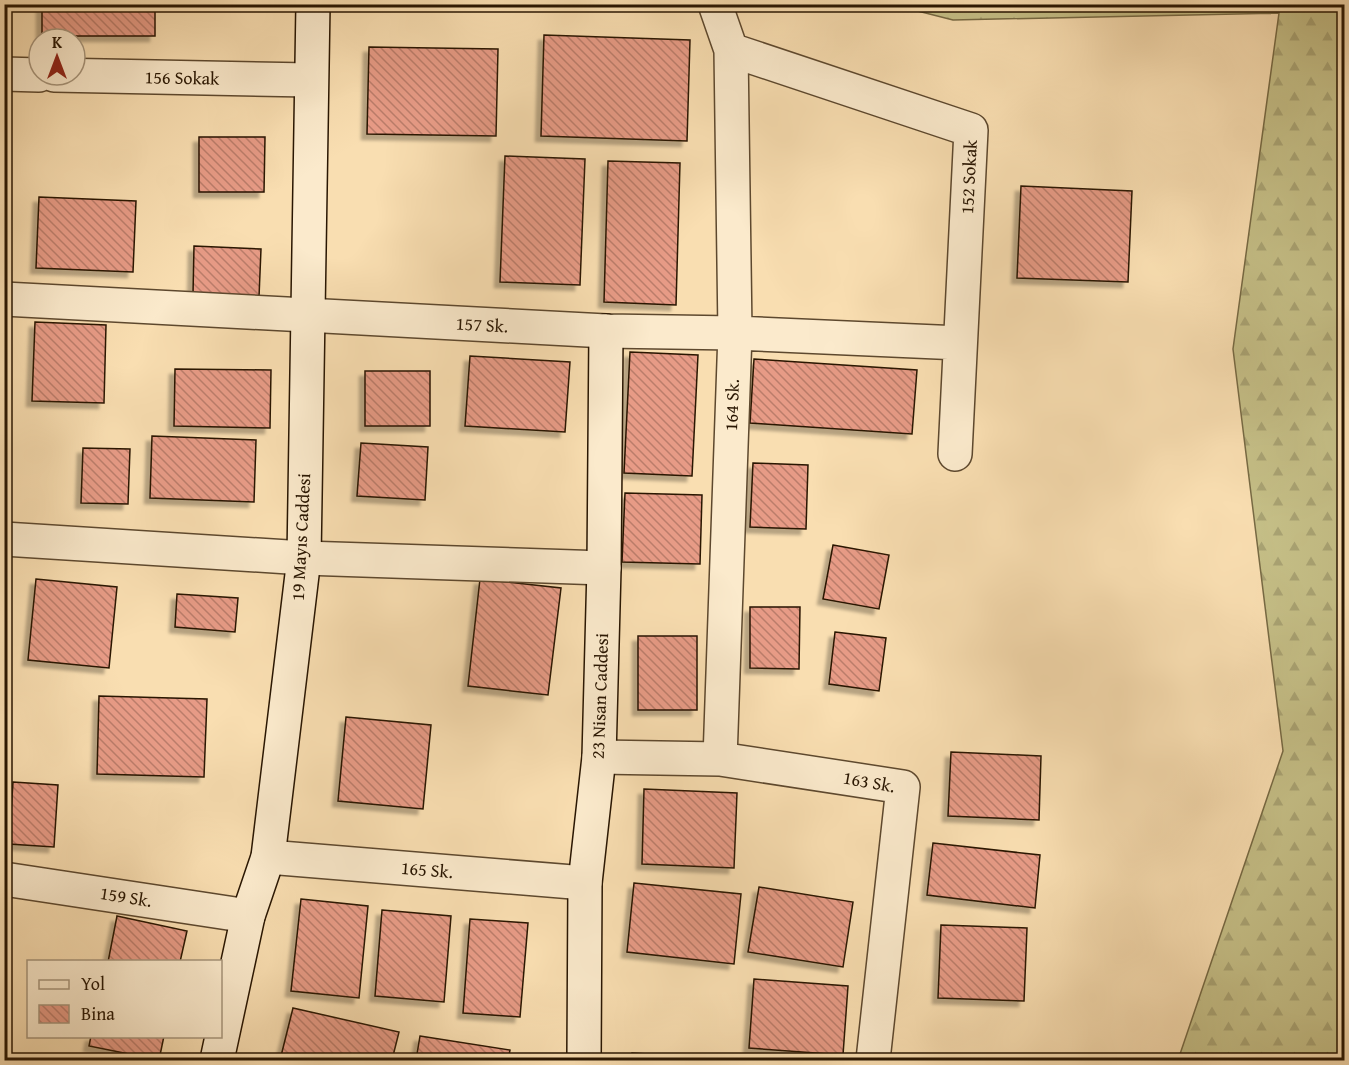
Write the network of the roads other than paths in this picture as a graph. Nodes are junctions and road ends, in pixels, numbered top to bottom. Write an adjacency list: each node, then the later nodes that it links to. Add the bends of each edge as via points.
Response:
1 (313, 4): 7 (street, 19 Mayıs Caddesi)
2 (715, 4): 3 (street)
3 (731, 50): 11 (street, 164 Sk.); 12 (street, 152 Sokak, via 971,130)
4 (4, 74): 5 (street)
5 (27, 75)
6 (87, 76): 7 (street, 156 Sokak)
7 (310, 80): 9 (street, 19 Mayıs Caddesi)
8 (4, 299): 9 (street, 157 Sk.)
9 (307, 316): 10 (street, 157 Sk.); 15 (street, 19 Mayıs Caddesi)
10 (606, 331): 11 (street, 157 Sk.); 16 (street, 23 Nisan Caddesi)
11 (735, 333): 12 (street, 157 Sk.); 18 (street, 164 Sk.)
12 (960, 343): 13 (street, 152 Sokak)
13 (955, 454)
14 (4, 539): 15 (street)
15 (304, 558): 16 (street); 19 (street, 19 Mayıs Caddesi)
16 (604, 568): 17 (street, 23 Nisan Caddesi)
17 (599, 757): 18 (street, 163 Sk.); 21 (street, 23 Nisan Caddesi)
18 (720, 759): 27 (street, 163 Sk., via 903,787)
19 (268, 857): 21 (street, 165 Sk.); 22 (street, 19 Mayıs Caddesi)
20 (4, 879): 22 (street, 159 Sk.)
21 (585, 883): 26 (street, 23 Nisan Caddesi)
22 (248, 916): 23 (street, 19 Mayıs Caddesi)
23 (222, 1037)
24 (222, 1038): 25 (street, 19 Mayıs Caddesi)
25 (217, 1060)
26 (584, 1060)
27 (873, 1060)

